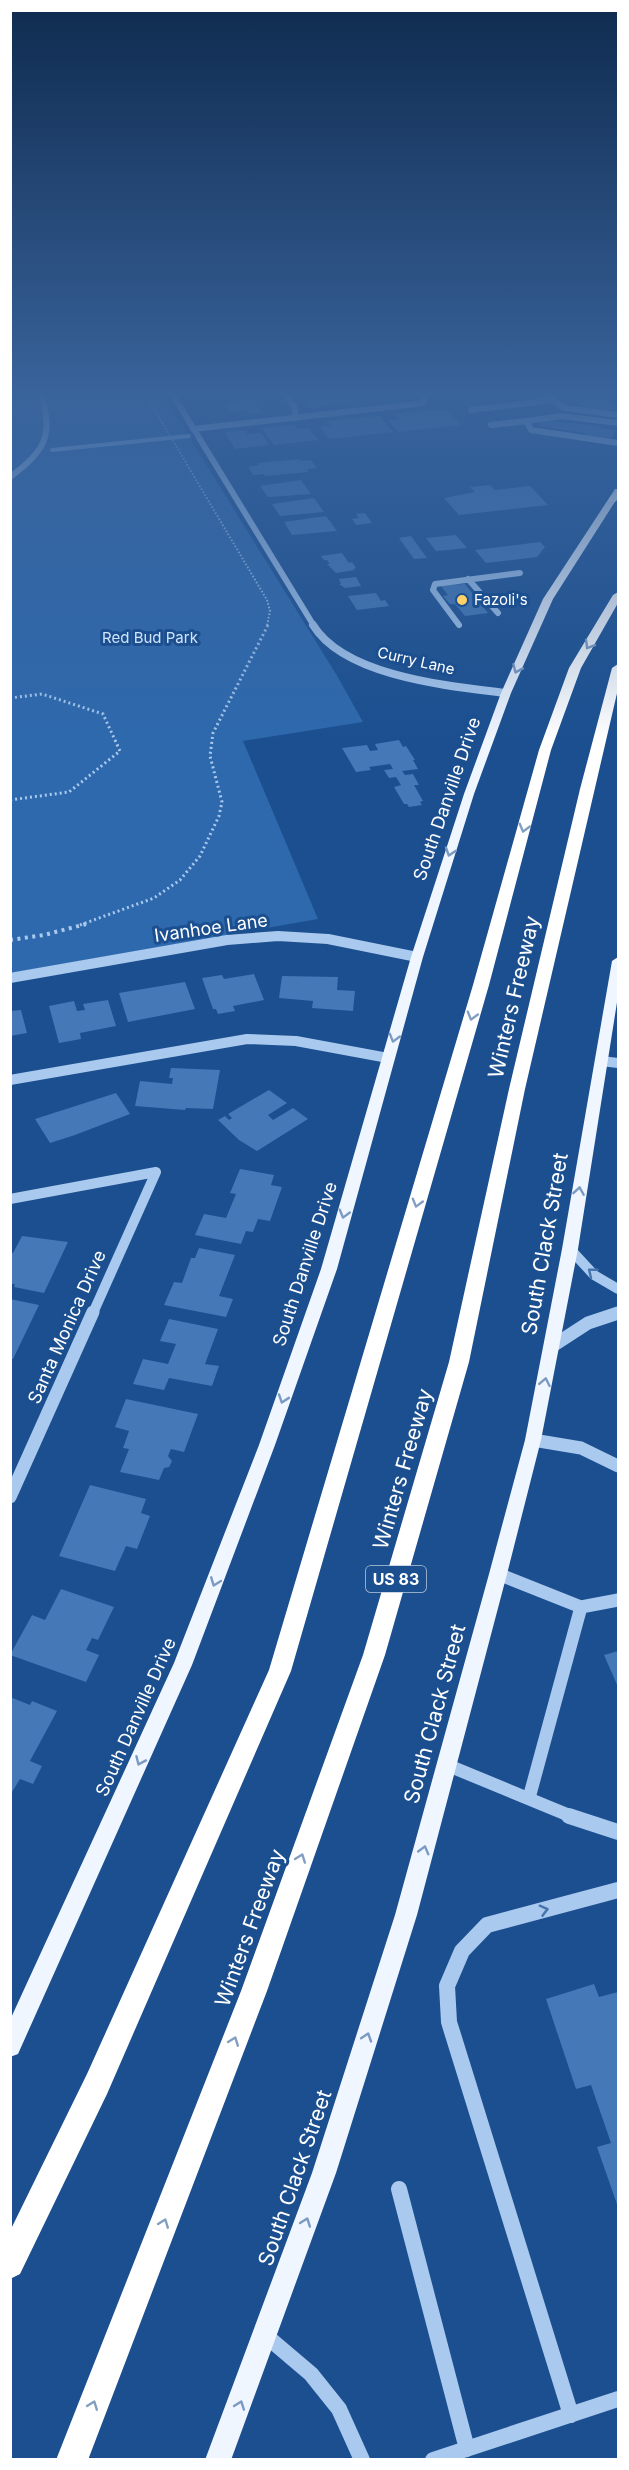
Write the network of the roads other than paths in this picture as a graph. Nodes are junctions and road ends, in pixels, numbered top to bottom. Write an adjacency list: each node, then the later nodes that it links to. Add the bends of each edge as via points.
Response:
1 (242, 510): 9 (street, Curry Lane, via 318,633 344,653 400,675)
2 (606, 510): 9 (main road, South Danville Drive, one-way to 9, via 548,599)
3 (520, 573): 4 (street)
4 (468, 579): 6 (street); 7 (street, via 438,583 432,588)
5 (618, 595): 34 (highway, Winters Freeway, one-way to 34, via 575,668 545,750 481,985 280,1671 97,2084)
6 (498, 614)
7 (459, 625)
8 (618, 668): 39 (highway, Winters Freeway / US 83, one-way to 8, via 254,1991 374,1655 459,1362 520,1078)
9 (506, 693): 10 (main road, South Danville Drive, one-way to 10)
10 (417, 957): 12 (street, Ivanhoe Lane, via 328,939 278,936 227,940); 13 (main road, South Danville Drive, one-way to 13)
11 (618, 961): 14 (main road, South Clack Street)
12 (10, 978)
13 (388, 1058): 16 (street, via 296,1041 247,1039); 32 (main road, South Danville Drive, one-way to 32, via 329,1269 183,1665)
14 (601, 1061): 15 (street); 18 (main road, South Clack Street, one-way to 14)
15 (618, 1063)
16 (10, 1080)
17 (10, 1199): 24 (street, Santa Monica Drive, via 156,1172)
18 (570, 1249): 19 (street, one-way to 18, via 594,1275); 21 (main road, South Clack Street)
19 (618, 1289)
20 (618, 1313): 21 (street, via 588,1323)
21 (552, 1347): 22 (main road, South Clack Street, one-way to 21)
22 (533, 1440): 23 (street, via 581,1448); 25 (main road, South Clack Street)
23 (618, 1466)
24 (10, 1497)
25 (498, 1574): 27 (street); 28 (main road, South Clack Street)
26 (618, 1600): 27 (street)
27 (581, 1607): 29 (street)
28 (447, 1764): 29 (street); 35 (main road, South Clack Street, one-way to 28, via 324,2172 406,1915)
29 (529, 1798): 30 (street)
30 (618, 1832)
31 (618, 1890): 37 (street, one-way to 31, via 449,2022 447,1986 462,1952 487,1925)
32 (10, 2046)
33 (399, 2189): 38 (street)
34 (10, 2264)
35 (265, 2336): 40 (main road, South Clack Street, one-way to 35); 41 (street, via 311,2374 339,2409)
36 (618, 2399): 37 (street)
37 (571, 2415): 38 (street)
38 (467, 2449): 42 (street)
39 (72, 2460)
40 (218, 2460)
41 (362, 2460)
42 (433, 2460)

